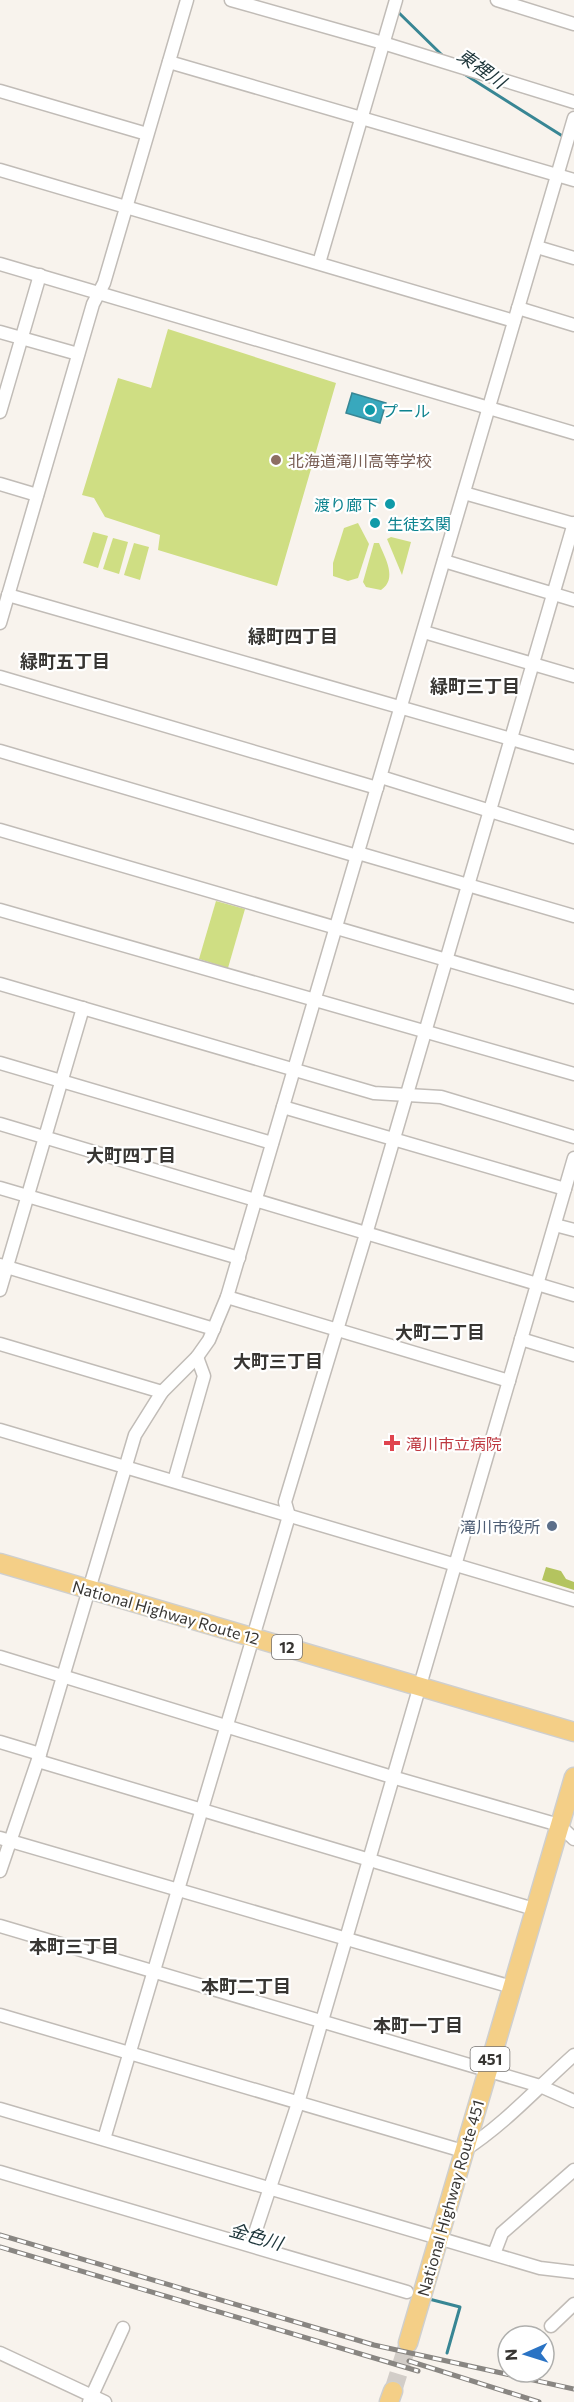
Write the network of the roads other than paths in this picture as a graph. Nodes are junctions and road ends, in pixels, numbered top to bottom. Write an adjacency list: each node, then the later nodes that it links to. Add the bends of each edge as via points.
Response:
1 (187, 0): 7 (street)
2 (231, 0): 6 (street)
3 (396, 0): 6 (street)
4 (497, 0): 5 (street)
5 (574, 24)
6 (382, 43): 9 (street); 10 (street)
7 (169, 62): 10 (street); 12 (street)
8 (0, 91): 12 (street)
9 (574, 102)
10 (361, 118): 14 (street); 19 (street)
11 (574, 118): 14 (street)
12 (147, 134): 16 (street)
13 (0, 170): 16 (street)
14 (557, 175): 15 (street); 17 (street)
15 (574, 180)
16 (126, 207): 19 (street); 22 (street)
17 (537, 247): 18 (street); 23 (street)
18 (574, 258)
19 (319, 263): 24 (street)
20 (0, 264): 21 (street)
21 (40, 275): 22 (street); 27 (street)
22 (98, 292): 28 (street); 29 (street)
23 (519, 308): 24 (street); 25 (street)
24 (514, 321): 29 (street)
25 (574, 325)
26 (0, 332): 27 (street)
27 (22, 338): 28 (street); 30 (street)
28 (78, 354): 34 (street)
29 (489, 408): 31 (street); 33 (street)
30 (0, 412)
31 (574, 433)
32 (0, 484): 34 (street)
33 (464, 493): 35 (street); 36 (street)
34 (37, 495): 37 (street)
35 (574, 524): 38 (street)
36 (444, 561): 38 (street); 41 (street)
37 (6, 590): 40 (street); 45 (street)
38 (554, 594): 39 (street); 42 (street)
39 (574, 600)
40 (0, 623)
41 (424, 632): 42 (street); 45 (street)
42 (533, 664): 43 (street); 46 (street)
43 (574, 676)
44 (0, 678): 49 (street)
45 (401, 707): 46 (street); 49 (street)
46 (511, 739): 48 (street); 50 (street)
47 (0, 751): 53 (street)
48 (574, 757)
49 (379, 782): 50 (street); 53 (street)
50 (490, 812): 52 (street); 54 (street)
51 (0, 830): 57 (street)
52 (574, 837)
53 (358, 855): 54 (street); 57 (street)
54 (468, 884): 56 (street); 58 (street)
55 (0, 910): 61 (street)
56 (574, 916)
57 (336, 928): 58 (street); 61 (street)
58 (447, 959): 60 (street); 63 (street)
59 (0, 984): 62 (street)
60 (574, 997)
61 (315, 1001): 63 (street); 65 (street)
62 (82, 1008): 65 (street); 67 (street)
63 (425, 1030): 66 (street); 68 (street)
64 (0, 1063): 67 (street)
65 (295, 1070): 68 (street, via 374,1093); 69 (street)
66 (574, 1074)
67 (61, 1081): 71 (street); 74 (street)
68 (406, 1096): 72 (street, via 441,1097); 73 (street)
69 (283, 1107): 73 (street); 74 (street)
70 (0, 1124): 71 (street)
71 (45, 1137): 78 (street); 79 (street)
72 (574, 1137)
73 (392, 1139): 77 (street); 82 (street)
74 (273, 1143): 79 (street)
75 (574, 1158): 77 (street)
76 (0, 1188): 78 (street)
77 (565, 1189): 80 (street)
78 (28, 1196): 83 (street); 84 (street)
79 (256, 1199): 82 (street); 83 (street)
80 (555, 1225): 81 (street); 85 (street)
81 (574, 1230)
82 (366, 1234): 85 (street); 90 (street)
83 (239, 1258): 88 (street)
84 (3, 1266): 86 (street); 89 (street)
85 (537, 1284): 87 (street); 91 (street)
86 (0, 1290)
87 (574, 1295)
88 (228, 1297): 89 (street); 90 (street)
89 (214, 1329): 94 (street)
90 (337, 1330): 95 (street); 100 (street, via 285,1502)
91 (521, 1339): 93 (street); 95 (street)
92 (0, 1344): 96 (street)
93 (574, 1354)
94 (197, 1357): 96 (street); 99 (street, via 204,1376)
95 (509, 1381): 102 (street)
96 (162, 1392): 98 (street, via 135,1435)
97 (0, 1430): 98 (street)
98 (124, 1467): 99 (street); 103 (street)
99 (174, 1481): 100 (street)
100 (289, 1516): 102 (street); 105 (street)
101 (0, 1563): 103 (highway, National Highway Route 12 / 12)
102 (454, 1564): 104 (street); 108 (street)
103 (88, 1589): 105 (highway, National Highway Route 12 / 12); 107 (street)
104 (574, 1600)
105 (253, 1637): 108 (highway, National Highway Route 12 / 12); 109 (street)
106 (0, 1657): 107 (street)
107 (62, 1676): 109 (street); 112 (street)
108 (418, 1686): 110 (highway, National Highway Route 12 / 12); 113 (street)
109 (227, 1727): 113 (street); 115 (street)
110 (574, 1732)
111 (0, 1742): 112 (street)
112 (39, 1757): 115 (street); 118 (street)
113 (392, 1777): 116 (street); 119 (street)
114 (574, 1777): 116 (highway, National Highway Route 451 / 451)
115 (203, 1809): 119 (street); 121 (street)
116 (559, 1825): 117 (street); 122 (highway, National Highway Route 451 / 451)
117 (574, 1839)
118 (5, 1840): 120 (street); 121 (street)
119 (368, 1858): 122 (street); 124 (street)
120 (0, 1871)
121 (178, 1890): 124 (street); 125 (street)
122 (534, 1909): 126 (highway, National Highway Route 451 / 451)
123 (0, 1926): 125 (street)
124 (345, 1940): 126 (street); 128 (street)
125 (154, 1971): 128 (street); 129 (street)
126 (512, 1987): 131 (highway, National Highway Route 451 / 451)
127 (0, 2015): 129 (street)
128 (320, 2022): 131 (street); 134 (street)
129 (130, 2054): 134 (street); 136 (street)
130 (574, 2055): 132 (street)
131 (487, 2070): 132 (street); 137 (highway, National Highway Route 451 / 451)
132 (540, 2086): 133 (street); 137 (street)
133 (574, 2101)
134 (297, 2103): 137 (street); 140 (street)
135 (0, 2109): 136 (street)
136 (104, 2139): 140 (street)
137 (463, 2151): 141 (highway, National Highway Route 451 / 451)
138 (574, 2169): 143 (street, via 502,2232)
139 (0, 2172): 142 (street)
140 (271, 2187): 141 (street); 142 (street)
141 (438, 2238): 143 (street); 149 (highway, National Highway Route 451 / 451)
142 (251, 2245): 145 (street)
143 (494, 2254): 144 (street, via 552,2271)
144 (574, 2272)
145 (407, 2292)
146 (574, 2304): 147 (street)
147 (553, 2324)
148 (123, 2328): 151 (street)
149 (408, 2343)
150 (0, 2353): 151 (street)
151 (90, 2399): 152 (street)
152 (105, 2402)

